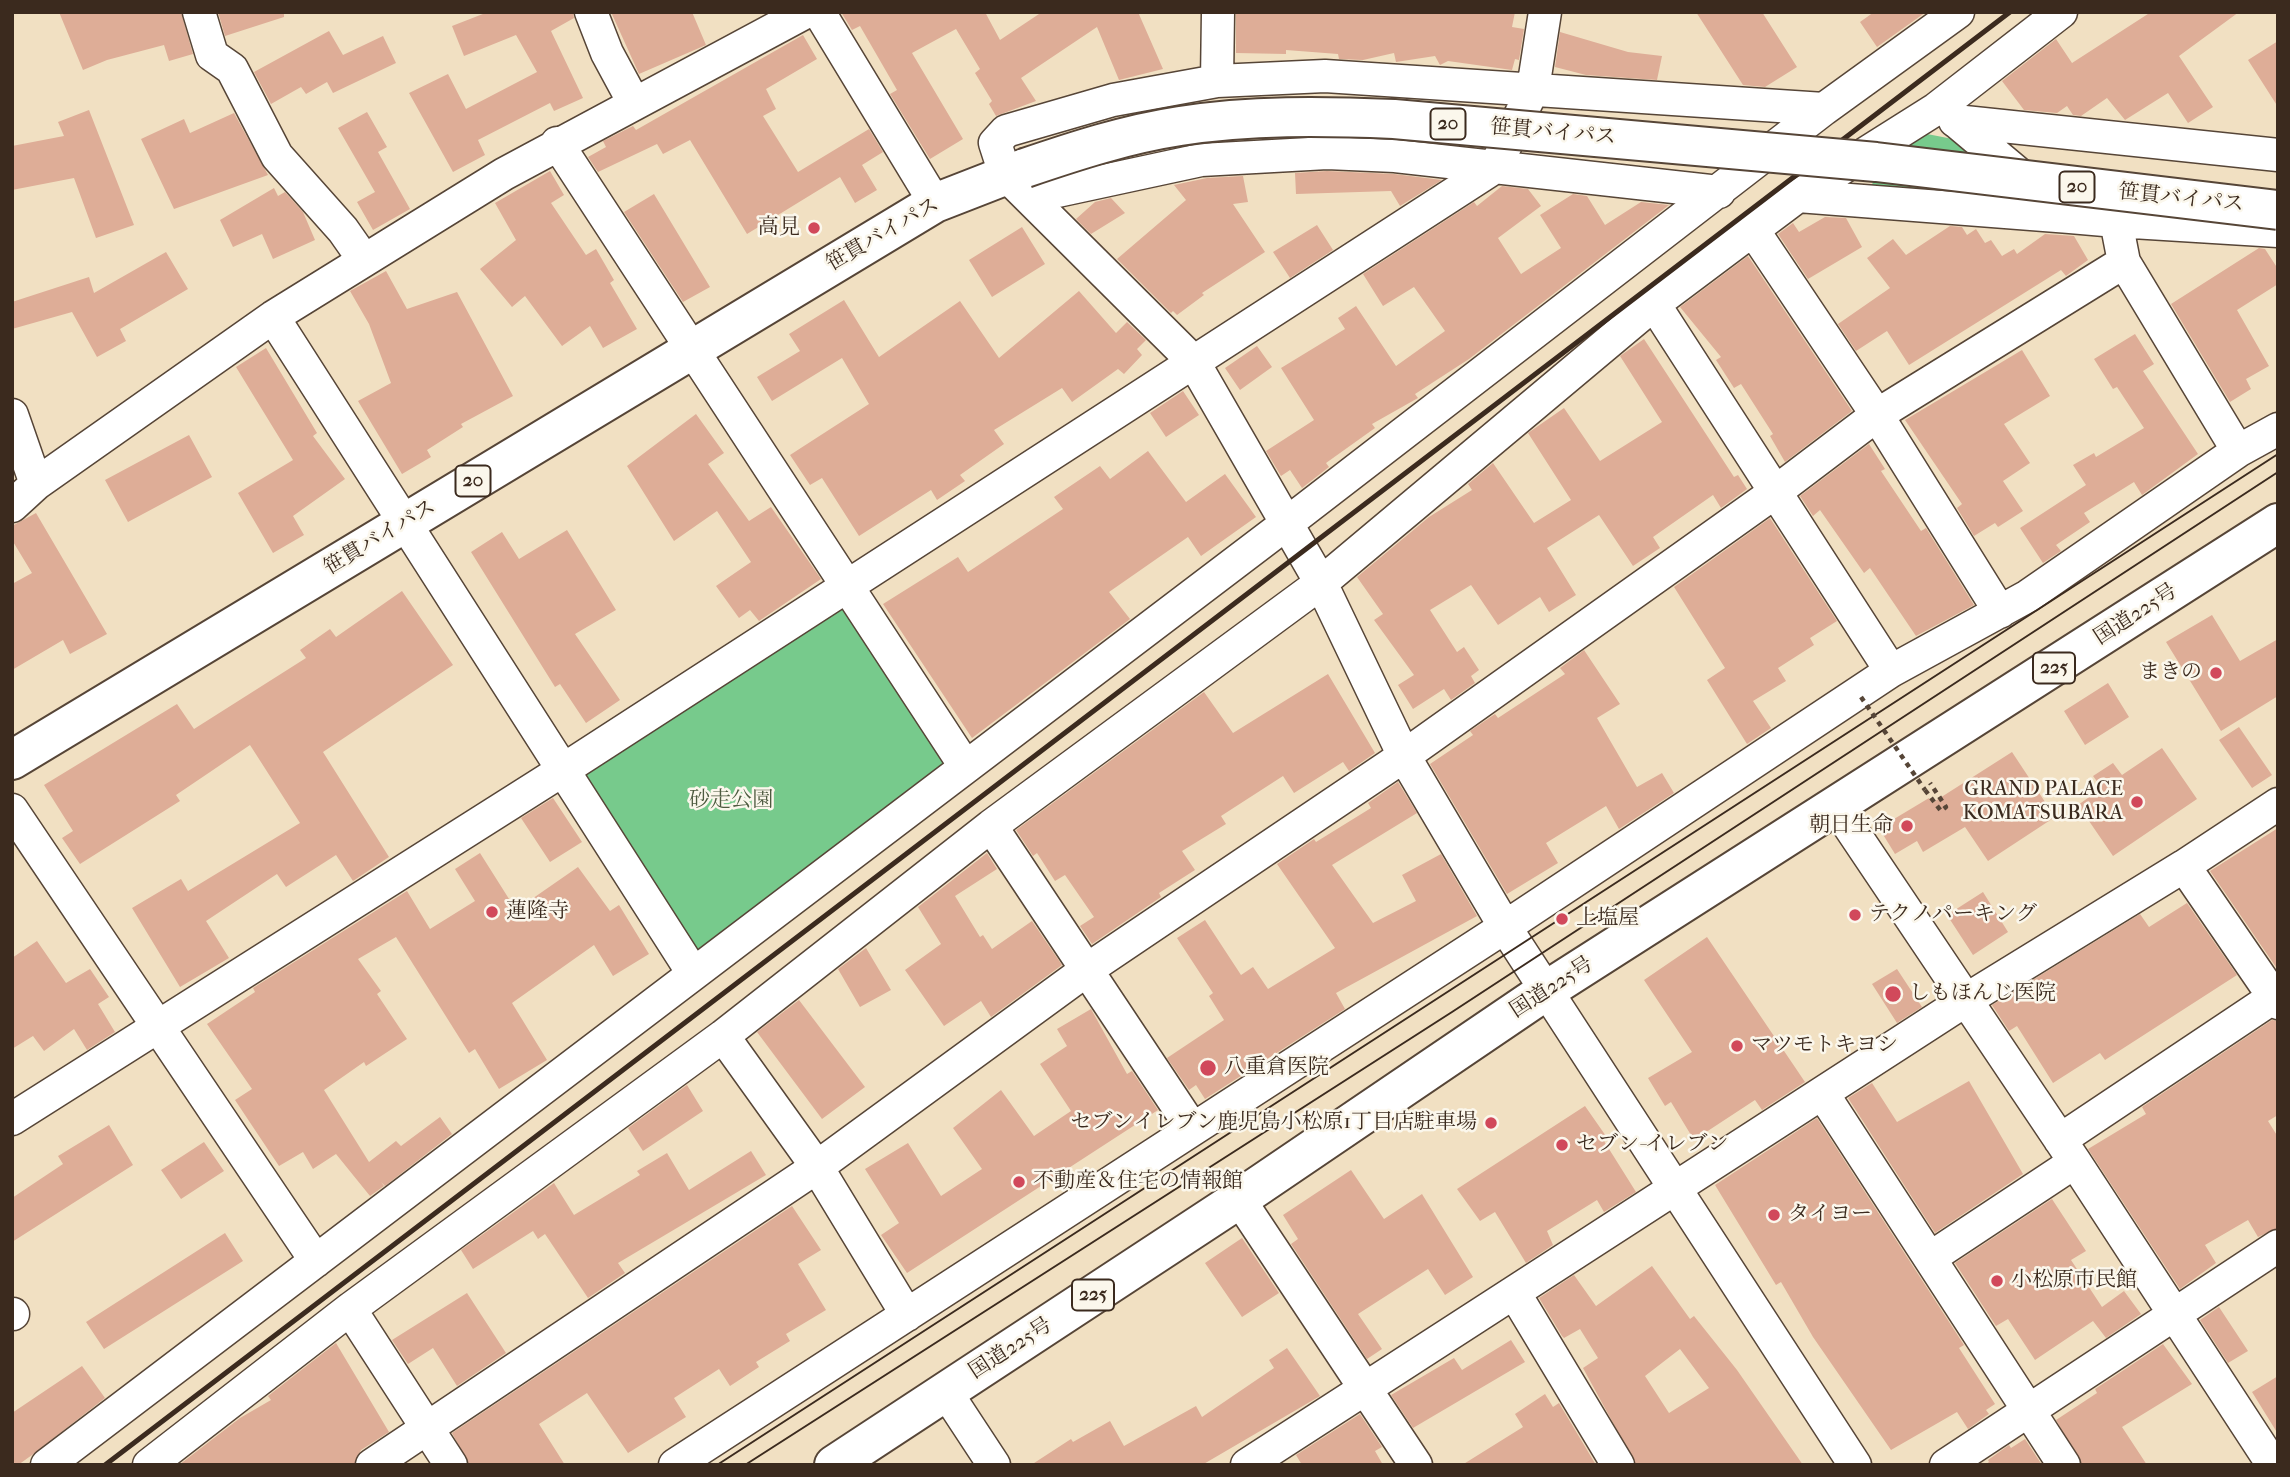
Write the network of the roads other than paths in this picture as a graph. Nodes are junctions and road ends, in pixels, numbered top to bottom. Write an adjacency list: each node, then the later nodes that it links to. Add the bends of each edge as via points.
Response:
1 (198, 12): 28 (street, via 212,55 232,69 277,156)
2 (591, 12): 11 (street)
3 (806, 12): 11 (street)
4 (820, 12): 22 (street)
5 (1218, 12): 9 (street)
6 (1545, 12): 10 (street)
7 (1958, 12): 12 (street)
8 (2061, 12): 13 (street)
9 (1217, 81): 10 (street, via 1325,76); 18 (street, via 1112,100 1006,131 995,143)
10 (1533, 89): 12 (street); 17 (street)
11 (634, 103): 14 (street)
12 (1824, 109): 20 (street)
13 (1947, 116): 15 (street); 21 (street); 24 (street)
14 (557, 143): 28 (street); 32 (street)
15 (2278, 155)
16 (1876, 162): 18 (main road, 笹貫バイパス / 20, bridge, via 1315,116 1178,126 1084,148); 19 (main road, 笹貫バイパス / 20, bridge, via 2160,173); 23 (main road, 笹貫バイパス / 20, bridge)
17 (1495, 167): 18 (street, via 1395,156 1266,154 1201,160 1048,193); 20 (street); 33 (street)
18 (1015, 171): 22 (main road, 笹貫バイパス / 20); 33 (street)
19 (2278, 185)
20 (1719, 192): 42 (street)
21 (1798, 197): 24 (street); 26 (street)
22 (935, 203): 32 (main road, 笹貫バイパス / 20)
23 (2278, 210)
24 (2070, 217): 25 (street)
25 (2116, 221): 27 (street); 29 (street)
26 (1753, 230): 30 (street); 35 (street)
27 (2278, 231)
28 (364, 260): 31 (street)
29 (2124, 262): 35 (street); 37 (street)
30 (1654, 304): 39 (street); 44 (street)
31 (273, 317): 38 (street); 41 (street)
32 (692, 349): 41 (main road, 笹貫バイパス / 20); 45 (street)
33 (1193, 361): 42 (street); 45 (street)
34 (12, 415): 38 (street)
35 (1877, 415): 39 (street); 46 (street)
36 (2278, 429): 37 (street)
37 (2238, 451): 46 (street)
38 (36, 484): 40 (street)
39 (1774, 494): 47 (street); 48 (street)
40 (12, 506)
41 (405, 523): 49 (main road, 笹貫バイパス / 20); 51 (street)
42 (1286, 524): 44 (street); 50 (street)
43 (2276, 529): 53 (main road, 国道225号 / 225)
44 (1321, 583): 48 (street); 55 (street)
45 (847, 586): 50 (street); 51 (street)
46 (2000, 612): 47 (street)
47 (1891, 671): 57 (street)
48 (1404, 756): 57 (street); 58 (street)
49 (12, 760)
50 (965, 766): 59 (street)
51 (563, 770): 59 (street); 63 (street)
52 (2278, 804): 56 (street)
53 (1836, 808): 60 (main road, 国道225号 / 225); 61 (street)
54 (12, 810): 63 (street)
55 (991, 826): 58 (street); 64 (street)
56 (2184, 866): 61 (street); 62 (street)
57 (1505, 927): 60 (street); 67 (street)
58 (1088, 969): 67 (street); 69 (street)
59 (693, 973): 74 (street)
60 (1547, 990): 70 (street); 71 (main road, 国道225号 / 225)
61 (1966, 1000): 65 (street); 68 (street)
62 (2276, 1000): 68 (street)
63 (157, 1028): 66 (street); 74 (street)
64 (723, 1036): 69 (street); 76 (street)
65 (1823, 1094): 70 (street); 73 (street)
66 (12, 1119)
67 (1192, 1128): 78 (street)
68 (2068, 1151): 73 (street); 77 (street)
69 (817, 1167): 78 (street); 82 (street)
70 (1677, 1188): 75 (street); 93 (street)
71 (1239, 1199): 79 (street); 80 (main road, 国道225号 / 225)
72 (2278, 1246): 77 (street)
73 (1930, 1258): 81 (street)
74 (316, 1261): 83 (street)
75 (1515, 1294): 79 (street); 92 (street)
76 (350, 1309): 82 (street); 84 (street)
77 (2174, 1312): 81 (street); 96 (street)
78 (907, 1315): 87 (street)
79 (1366, 1388): 90 (street); 91 (street)
80 (946, 1392): 88 (main road, 国道225号 / 225); 89 (street)
81 (2028, 1409): 94 (street); 95 (street)
82 (428, 1429): 85 (street); 86 (street)
83 (47, 1465)
84 (149, 1465)
85 (372, 1465)
86 (451, 1465)
87 (675, 1465)
88 (834, 1465)
89 (994, 1465)
90 (1247, 1465)
91 (1416, 1465)
92 (1618, 1465)
93 (1855, 1465)
94 (1946, 1465)
95 (2064, 1465)
96 (2273, 1465)

